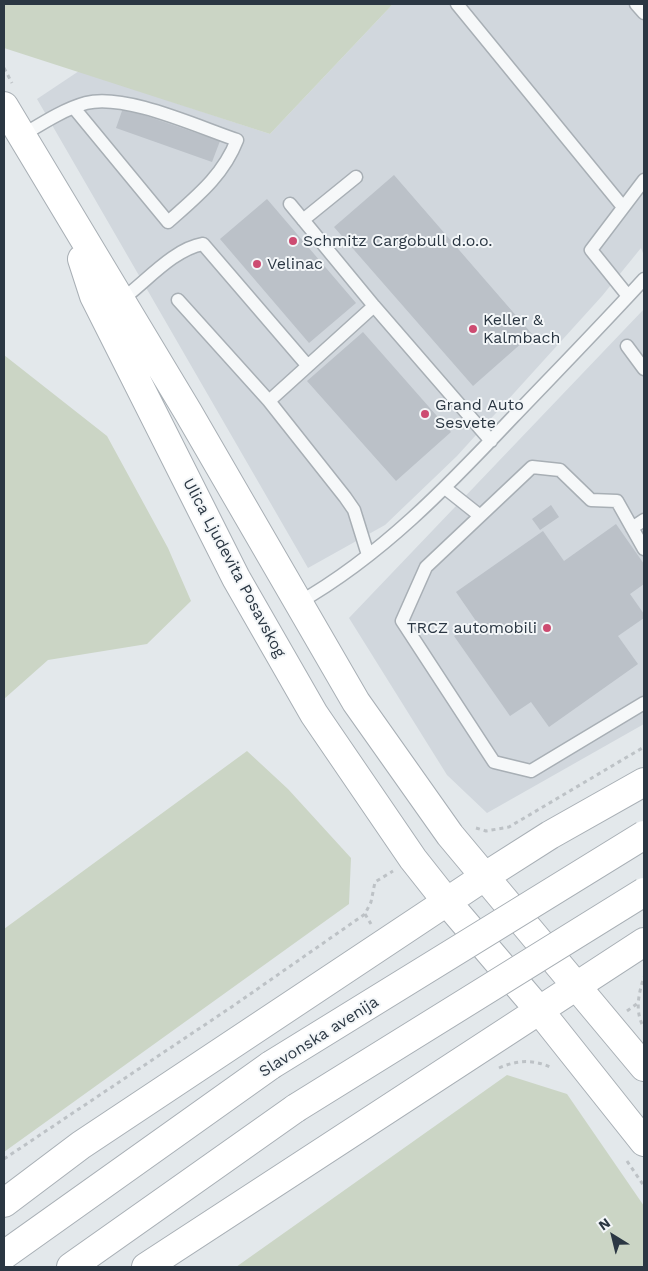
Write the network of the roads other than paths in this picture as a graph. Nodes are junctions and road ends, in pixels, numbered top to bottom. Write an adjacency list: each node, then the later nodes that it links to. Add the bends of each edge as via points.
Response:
1 (457, 4): 10 (lane)
2 (636, 4): 3 (lane)
3 (644, 13)
4 (4, 106): 6 (main road, Ulica Ljudevita Posavskog)
5 (74, 108): 5 (lane, via 86,103 126,102 237,140 216,179 168,222); 6 (lane)
6 (21, 136): 11 (main road, Ulica Ljudevita Posavskog)
7 (356, 177): 12 (lane)
8 (644, 180): 10 (lane)
9 (290, 204): 12 (lane)
10 (623, 207): 14 (lane, via 591,250)
11 (65, 211): 16 (main road, Ulica Ljudevita Posavskog); 35 (main road, Ulica Ljudevita Posavskog, via 94,296 236,578 314,714)
12 (304, 220): 17 (lane)
13 (644, 279): 14 (lane)
14 (628, 296): 22 (lane)
15 (178, 300): 21 (lane)
16 (120, 301): 19 (lane, via 178,254 190,246 203,244); 29 (main road, Ulica Ljudevita Posavskog)
17 (374, 306): 19 (lane); 22 (lane)
18 (627, 346): 20 (lane)
19 (307, 365): 21 (lane)
20 (644, 369)
21 (269, 401): 28 (lane, via 354,510)
22 (491, 441): 23 (lane)
23 (445, 488): 24 (lane); 28 (lane)
24 (479, 515): 26 (lane, via 532,467 560,470 591,500 616,501); 30 (lane, via 426,567 402,621 494,762 531,771)
25 (644, 520): 26 (lane)
26 (632, 528): 27 (lane)
27 (644, 549)
28 (368, 555): 29 (lane)
29 (298, 603): 33 (main road, Ulica Ljudevita Posavskog, via 356,702 450,835)
30 (644, 703)
31 (644, 782): 33 (main road)
32 (644, 835): 42 (main road, Slavonska avenija, bridge, via 271,1066)
33 (484, 877): 35 (main road); 37 (main road, Ulica Ljudevita Posavskog)
34 (644, 892): 43 (main road, bridge, via 296,1108)
35 (446, 902): 38 (main road, Ulica Ljudevita Posavskog); 41 (main road, via 81,1145)
36 (644, 942): 37 (main road)
37 (576, 986): 38 (main road); 39 (main road, Ulica Ljudevita Posavskog)
38 (538, 1010): 40 (main road, Ulica Ljudevita Posavskog); 44 (main road)
39 (644, 1067)
40 (635, 1151)
41 (4, 1203)
42 (4, 1255)
43 (70, 1267)
44 (146, 1267)

